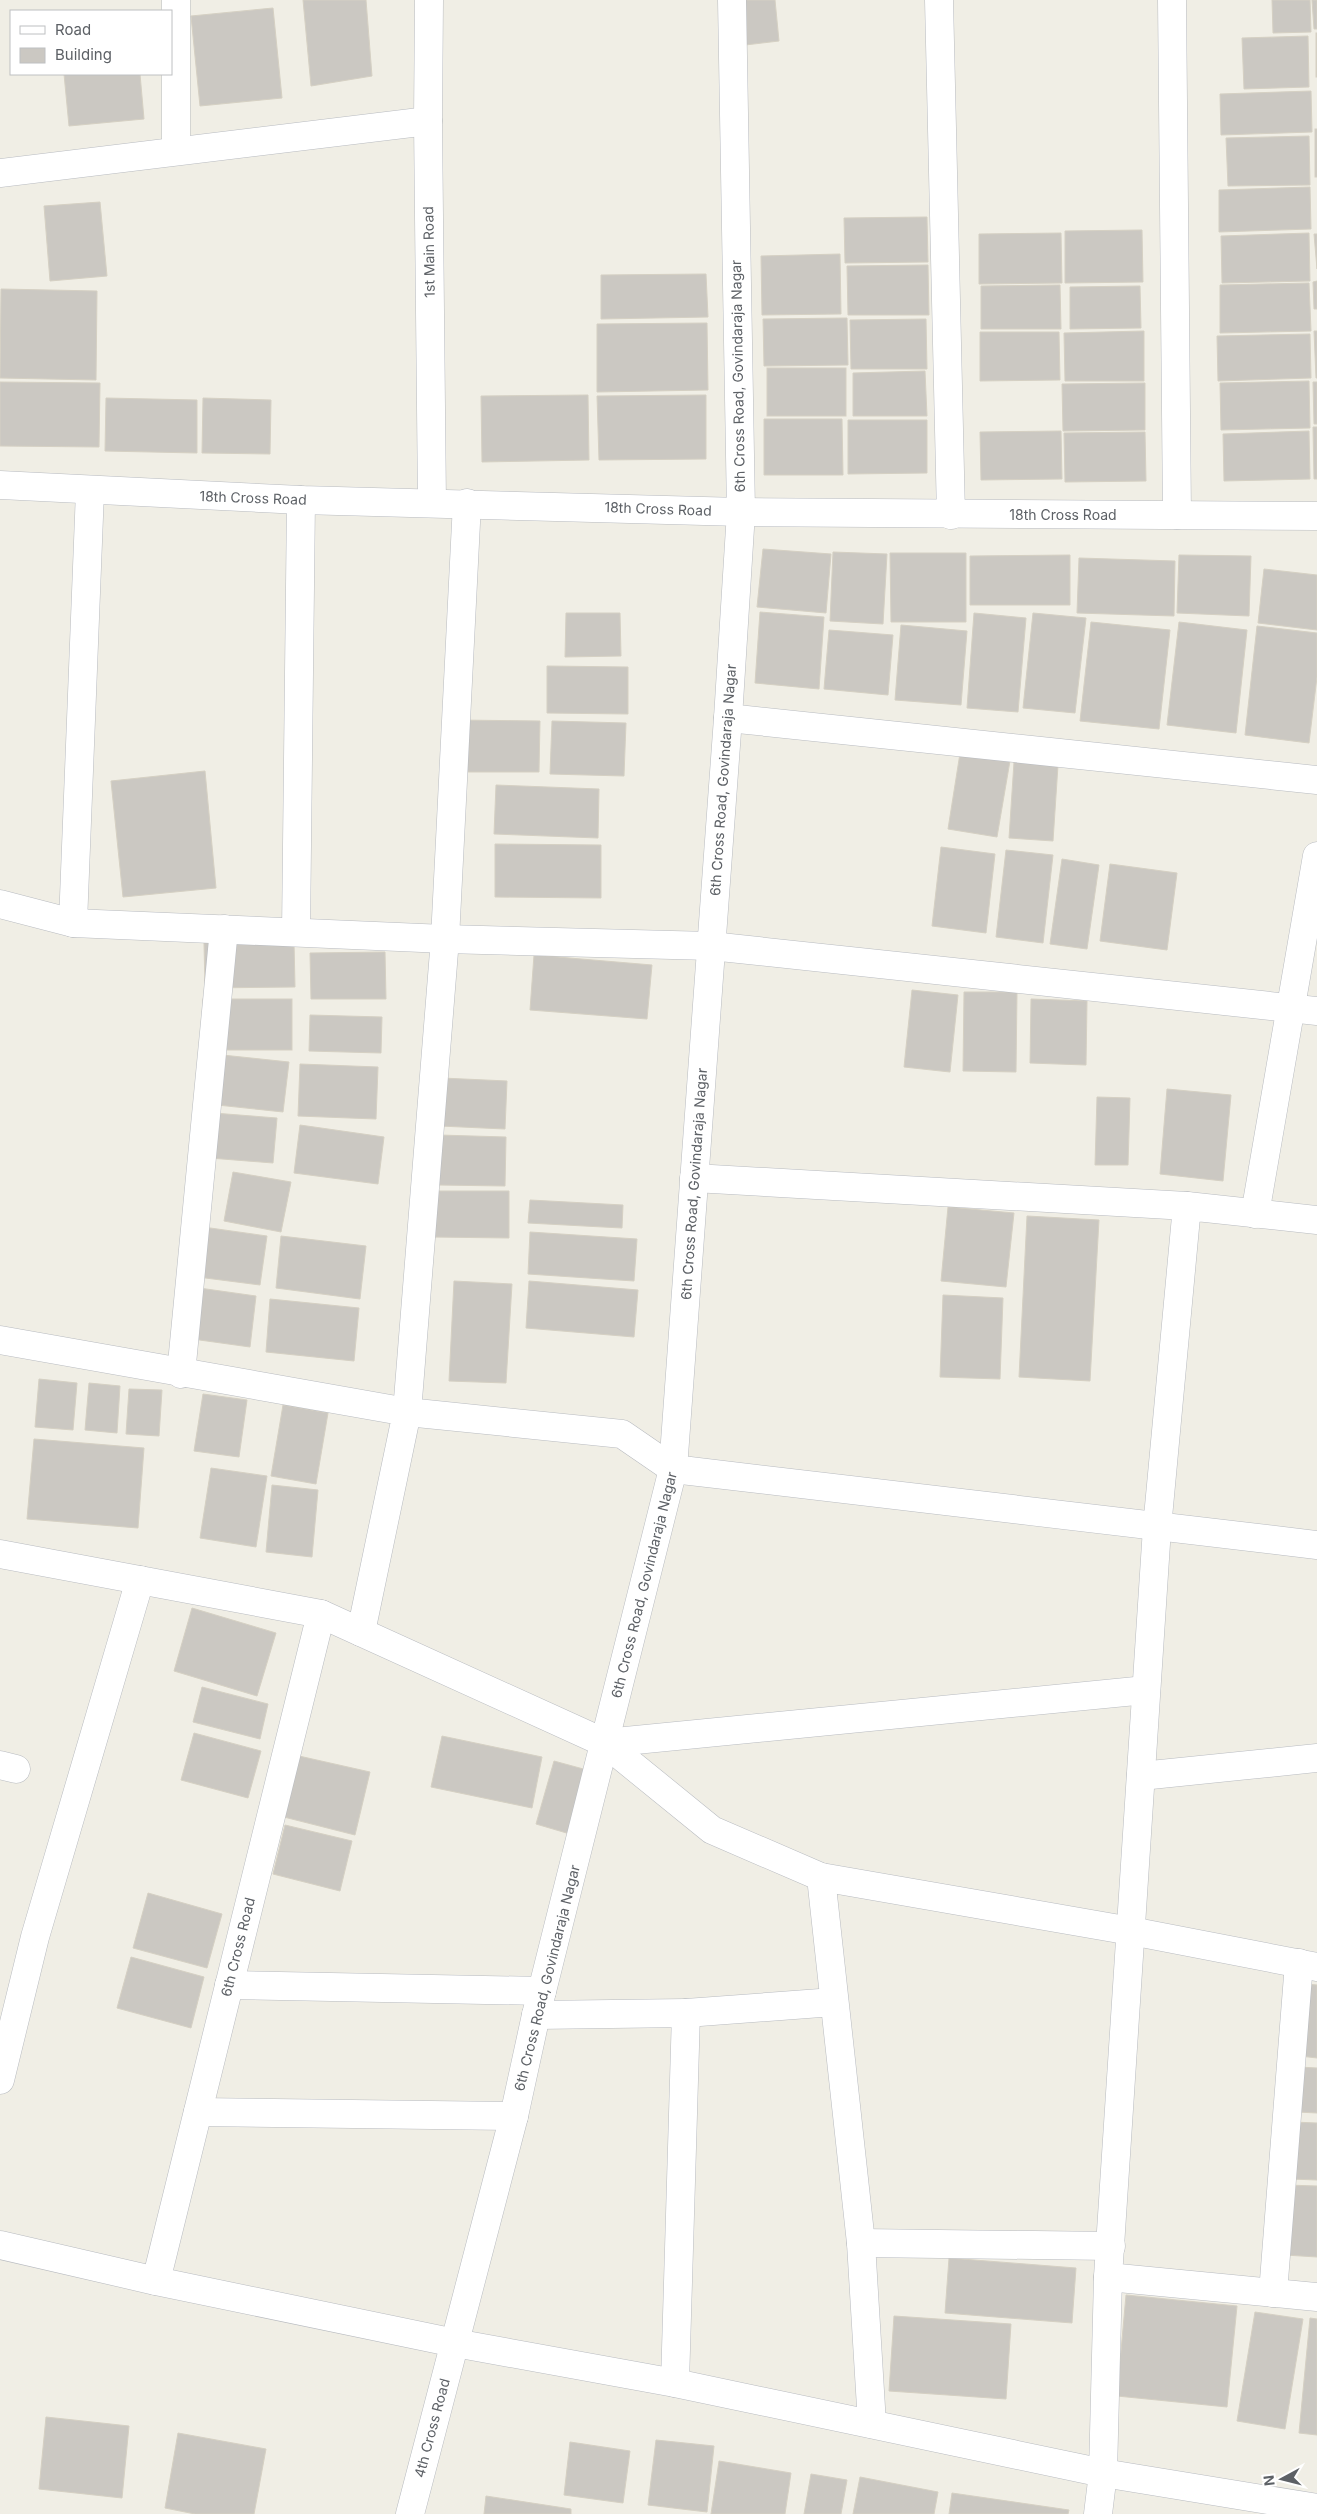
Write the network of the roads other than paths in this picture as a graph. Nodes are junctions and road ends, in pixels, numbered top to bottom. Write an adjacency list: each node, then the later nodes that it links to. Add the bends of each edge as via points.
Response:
1 (176, 0): 7 (street)
2 (430, 0): 6 (street, 1st Main Road)
3 (732, 0): 14 (street, 6th Cross Road, Govindaraja Nagar)
4 (939, 0): 15 (street)
5 (1172, 0): 16 (street)
6 (428, 121): 7 (street); 12 (street, 1st Main Road)
7 (176, 151): 8 (street)
8 (0, 173)
9 (0, 485): 10 (street, 18th Cross Road)
10 (90, 491): 11 (street, 18th Cross Road); 22 (street)
11 (301, 500): 12 (street, 18th Cross Road); 24 (street)
12 (432, 503): 13 (street, 18th Cross Road)
13 (467, 503): 14 (street, 18th Cross Road); 25 (street)
14 (741, 512): 15 (street, 18th Cross Road); 18 (street, 6th Cross Road, Govindaraja Nagar)
15 (951, 515): 16 (street, 18th Cross Road)
16 (1177, 515): 17 (street, 18th Cross Road)
17 (1317, 516)
18 (728, 718): 19 (street); 26 (street, 6th Cross Road, Govindaraja Nagar)
19 (1317, 780)
20 (1317, 856): 27 (street)
21 (0, 904): 22 (street)
22 (73, 923): 23 (street)
23 (224, 929): 24 (street); 34 (street)
24 (296, 932): 25 (street)
25 (446, 939): 26 (street); 35 (street)
26 (711, 946): 27 (street); 29 (street, 6th Cross Road, Govindaraja Nagar)
27 (1290, 1009): 28 (street); 31 (street)
28 (1317, 1011)
29 (694, 1178): 30 (street); 36 (street, 6th Cross Road, Govindaraja Nagar)
30 (1187, 1206): 31 (street); 37 (street)
31 (1255, 1214): 32 (street)
32 (1317, 1220)
33 (0, 1340): 34 (street)
34 (181, 1374): 35 (street)
35 (407, 1412): 36 (street, via 622,1434); 42 (street)
36 (673, 1469): 37 (street); 44 (street, 6th Cross Road, Govindaraja Nagar)
37 (1157, 1528): 38 (street); 43 (street)
38 (1317, 1545)
39 (0, 1554): 40 (street)
40 (140, 1580): 41 (street); 54 (street, via 36,1937)
41 (321, 1614): 42 (street); 50 (street, 6th Cross Road)
42 (361, 1632): 44 (street)
43 (1146, 1690): 44 (street); 46 (street)
44 (604, 1743): 47 (street, via 712,1830); 52 (street, 6th Cross Road, Govindaraja Nagar)
45 (1317, 1758): 46 (street)
46 (1141, 1776): 48 (street)
47 (822, 1878): 48 (street); 51 (street)
48 (1131, 1931): 49 (street); 59 (street)
49 (1308, 1965): 62 (street)
50 (229, 1985): 52 (street); 55 (street, 6th Cross Road)
51 (834, 2002): 53 (street); 57 (street)
52 (539, 2003): 53 (street); 56 (street, 6th Cross Road, Govindaraja Nagar)
53 (686, 2012): 65 (street)
54 (0, 2080)
55 (198, 2112): 56 (street); 61 (street, 6th Cross Road)
56 (514, 2116): 64 (street, 6th Cross Road, Govindaraja Nagar)
57 (861, 2243): 59 (street); 66 (street)
58 (0, 2245): 61 (street)
59 (1111, 2246): 60 (street)
60 (1108, 2277): 62 (street); 67 (street)
61 (156, 2280): 64 (street)
62 (1273, 2293): 63 (street)
63 (1317, 2297)
64 (455, 2342): 65 (street); 69 (street, 4th Cross Road)
65 (675, 2383): 66 (street)
66 (872, 2424): 67 (street)
67 (1103, 2473): 68 (street); 70 (street)
68 (1317, 2508)
69 (410, 2514)
70 (1098, 2514)

